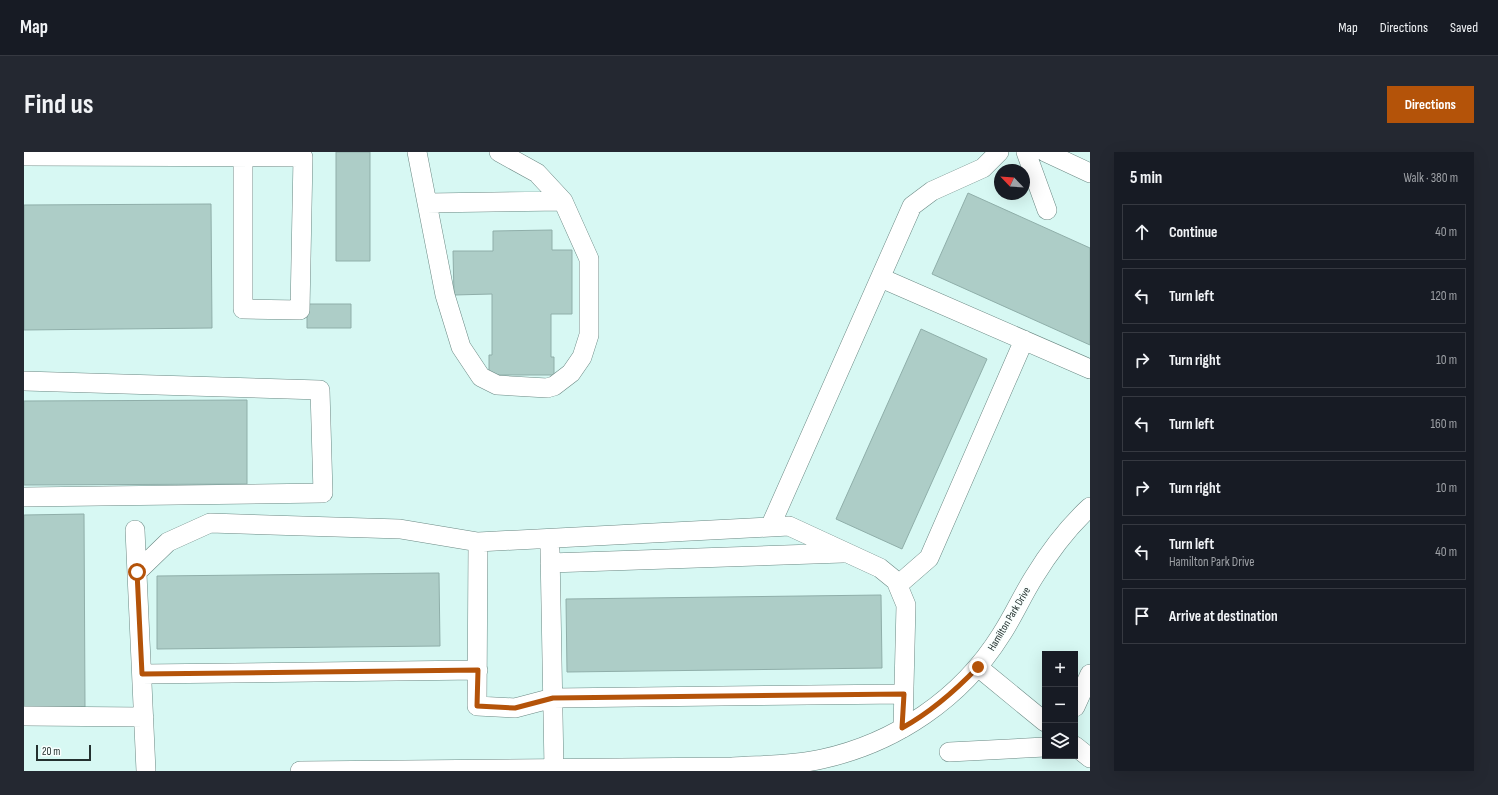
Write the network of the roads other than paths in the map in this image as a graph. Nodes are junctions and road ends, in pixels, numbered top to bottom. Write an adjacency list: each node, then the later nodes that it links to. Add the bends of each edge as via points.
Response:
1 (417, 152): 10 (street)
2 (499, 152): 9 (street, via 537,173)
3 (999, 152): 12 (street, via 983,168 932,191 912,206)
4 (1026, 152): 11 (street)
5 (1045, 152): 8 (street)
6 (24, 156): 7 (street)
7 (243, 156): 7 (street, via 243,309 300,310 303,157)
8 (1090, 173)
9 (563, 202): 10 (street); 10 (street, via 590,259 589,335 582,357 571,373 554,386 547,388 497,385 482,377 461,347 445,295)
10 (427, 203)
11 (1047, 210)
12 (881, 278): 13 (street); 18 (street)
13 (1024, 340): 14 (street); 25 (street, via 928,558)
14 (1090, 369)
15 (24, 381): 16 (street, via 320,390 323,493)
16 (24, 497)
17 (1090, 507): 26 (street, Hamilton Park Drive, via 1059,539 1001,636)
18 (770, 527): 20 (street); 22 (street, via 789,526)
19 (135, 530): 24 (street)
20 (550, 539): 21 (street); 23 (street)
21 (478, 542): 24 (street, via 400,529 210,523 168,542); 27 (street)
22 (849, 553): 23 (street); 25 (street, via 880,568)
23 (550, 563): 31 (street)
24 (137, 572): 28 (street)
25 (898, 585): 30 (street, via 906,605)
26 (978, 667): 35 (street); 36 (street, Hamilton Park Drive, via 937,706)
27 (478, 670): 28 (street); 31 (street, via 477,706 515,708)
28 (142, 674): 34 (street)
29 (1090, 674): 32 (street)
30 (904, 694): 31 (street); 36 (street)
31 (553, 698): 41 (street)
32 (1078, 700)
33 (24, 716): 34 (street)
34 (144, 717): 44 (street)
35 (1042, 720)
36 (902, 728): 42 (street, Hamilton Park Drive, via 883,740 857,750 798,763)
37 (1042, 748): 39 (street)
38 (1078, 748): 40 (street)
39 (949, 752)
40 (1090, 758)
41 (554, 768): 42 (street, Hamilton Park Drive); 43 (street, Hamilton Park Drive)
42 (759, 768)
43 (488, 770): 45 (street, Hamilton Park Drive)
44 (146, 771)
45 (300, 771)

